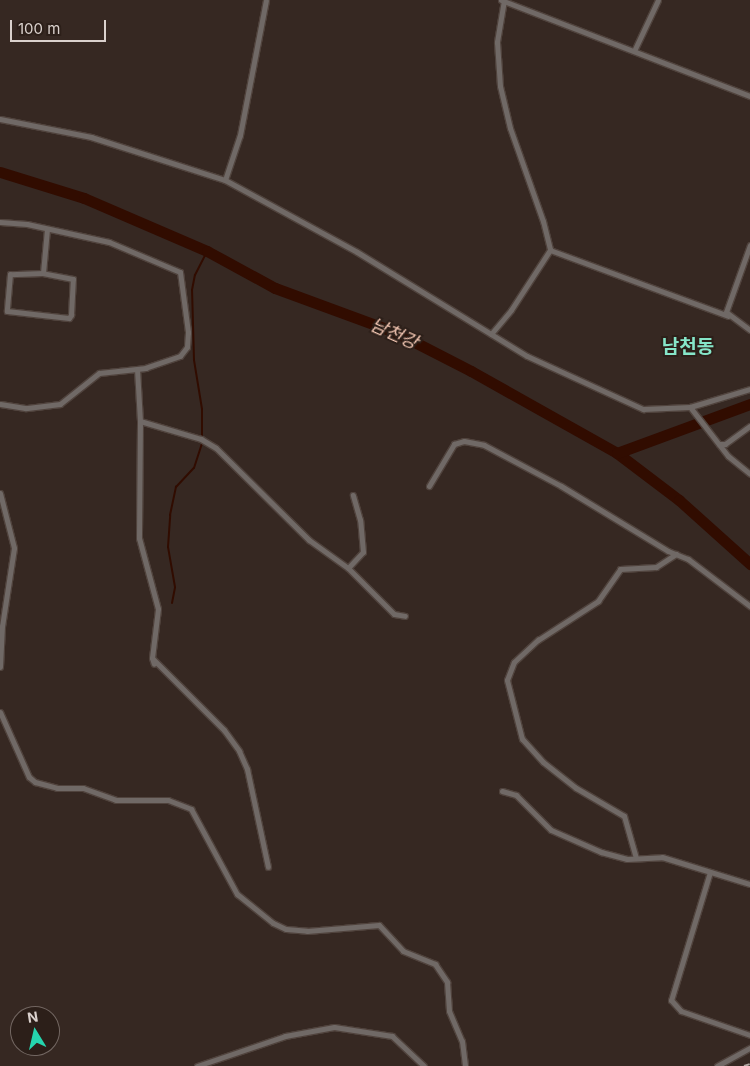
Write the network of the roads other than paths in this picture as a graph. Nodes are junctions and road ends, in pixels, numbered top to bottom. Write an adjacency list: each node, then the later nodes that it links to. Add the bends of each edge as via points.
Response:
1 (266, 0): 7 (street, via 240,136)
2 (503, 0): 4 (street); 11 (street, via 497,42 500,86 510,128)
3 (658, 0): 4 (street)
4 (634, 51): 5 (street)
5 (750, 96)
6 (0, 119): 7 (street, via 91,137)
7 (225, 180): 15 (street, via 357,252)
8 (0, 222): 9 (street)
9 (47, 229): 12 (street); 16 (street, via 109,242 180,272 188,325 186,351 162,363)
10 (750, 245): 13 (street, via 728,305)
11 (550, 250): 13 (street); 15 (street)
12 (42, 273): 12 (street, via 75,282 69,318 7,311 10,274)
13 (728, 316): 14 (street)
14 (750, 330)
15 (491, 334): 19 (street, via 535,360 643,409)
16 (136, 368): 18 (street, via 100,373 54,406 24,408); 20 (street)
17 (750, 389): 19 (street)
18 (0, 404)
19 (690, 407): 22 (street)
20 (140, 421): 28 (street, via 201,439 216,448 296,528); 31 (street, via 139,538 158,609)
21 (750, 426): 22 (street, via 725,444)
22 (719, 444): 23 (street)
23 (750, 474)
24 (429, 486): 27 (street, via 454,444 464,441 484,445)
25 (0, 493): 33 (street, via 14,548 2,626)
26 (353, 495): 28 (street, via 360,520 363,552)
27 (676, 554): 29 (street, via 704,570); 36 (street, via 670,561 656,567 620,569 590,608 523,653 514,662 506,680 522,739 543,762 576,788 624,816)
28 (348, 568): 30 (street, via 394,614)
29 (750, 606)
30 (405, 616)
31 (152, 658): 32 (street); 37 (street, via 224,730 238,750 246,769)
32 (154, 664)
33 (0, 667)
34 (0, 712): 44 (street, via 29,777 36,782 57,788 83,788 116,800 168,800 191,809 237,894 273,923 307,931 379,925 403,951 435,964 447,982 449,1010 462,1040)
35 (502, 791): 36 (street, via 516,795 538,818 562,836 601,852)
36 (636, 858): 38 (street, via 662,857)
37 (268, 867)
38 (710, 872): 39 (street); 40 (street, via 671,1000 681,1011)
39 (750, 884)
40 (750, 1035)
41 (750, 1048): 45 (street)
42 (198, 1066): 43 (street, via 285,1036 334,1027 392,1036)
43 (424, 1066)
44 (465, 1066)
45 (717, 1066)

